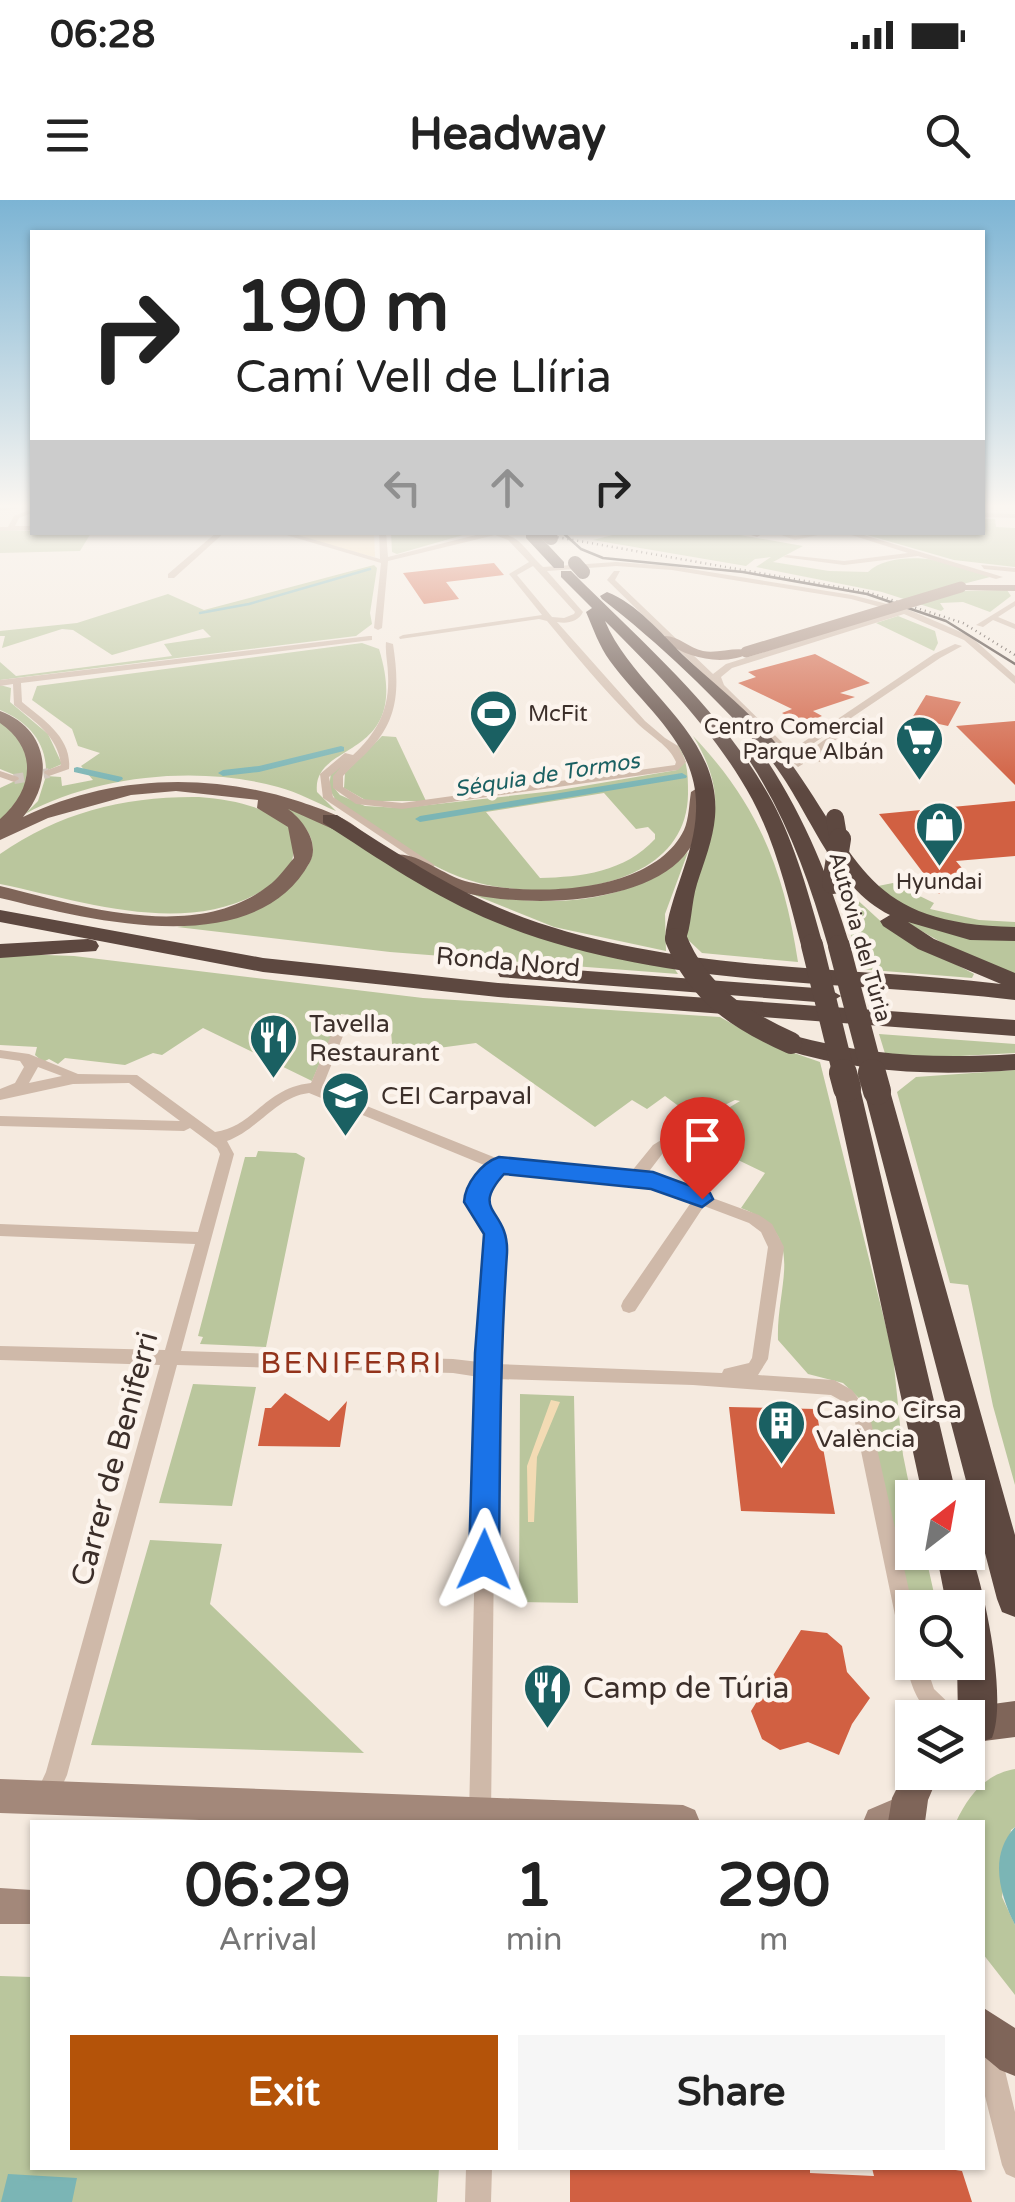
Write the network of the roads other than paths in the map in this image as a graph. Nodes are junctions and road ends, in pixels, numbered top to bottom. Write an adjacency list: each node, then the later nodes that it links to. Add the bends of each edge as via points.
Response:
1 (380, 601): 20 (street)
2 (536, 601): 13 (street)
3 (573, 601): 18 (street, via 579,612)
4 (599, 601): 43 (highway, via 593,613 608,648)
5 (602, 601): 52 (highway, Autovia del Túria, via 721,739)
6 (603, 601): 59 (highway, Autovia del Túria, via 738,732 763,766 810,854)
7 (604, 601): 50 (highway, via 641,622 773,752)
8 (632, 601): 25 (street)
9 (871, 601): 11 (street)
10 (913, 601): 31 (street, bridge)
11 (874, 602): 14 (street); 25 (street, via 868,610 718,655 697,653)
12 (1015, 603): 17 (street)
13 (541, 608): 15 (street); 24 (street)
14 (904, 611): 19 (street); 33 (street, via 729,666)
15 (550, 618): 18 (street); 24 (street); 41 (street, via 662,744 675,748 678,767 378,806 338,788 338,776)
16 (1015, 618): 17 (street)
17 (996, 619): 22 (street); 23 (street)
18 (569, 620): 21 (highway)
19 (933, 624): 27 (street); 28 (street)
20 (382, 626): 24 (street); 26 (street)
21 (590, 626)
22 (980, 626)
23 (1015, 627)
24 (402, 634): 29 (street)
25 (664, 634): 31 (street, via 706,657); 37 (street)
26 (369, 638): 29 (street); 36 (street)
27 (946, 640): 28 (street); 32 (street)
28 (963, 643): 32 (street); 34 (street)
29 (390, 644): 41 (street, via 392,715)
30 (621, 652): 52 (highway, via 735,774)
31 (746, 652): 33 (street, via 719,664)
32 (937, 656): 38 (street)
33 (716, 676): 37 (street)
34 (1015, 681)
35 (0, 682): 36 (street)
36 (17, 682): 46 (street, via 17,703 62,748 66,767)
37 (732, 699): 42 (street)
38 (854, 712): 42 (street, via 796,739); 45 (street, via 801,749)
39 (0, 716): 51 (main road, via 17,726 36,759 34,794)
40 (867, 729): 44 (street, via 848,726 819,744)
41 (376, 736): 54 (street, via 324,776 328,798 442,874)
42 (776, 739): 45 (street)
43 (685, 740): 54 (main road, via 698,782 697,818 676,853 656,869 604,890 562,896); 69 (highway, bridge, via 698,760 707,802 676,939 690,974 710,996 791,1043 858,1063)
44 (822, 760)
45 (798, 764): 50 (highway)
46 (49, 773)
47 (0, 774): 48 (street)
48 (14, 778)
49 (330, 819): 51 (main road, via 256,791 156,786 85,799); 54 (main road, via 441,878); 63 (highway, via 438,888 585,945 737,969)
50 (832, 828): 58 (highway, via 861,884 888,906 942,927); 59 (highway, bridge, via 840,837 833,883); 62 (highway, via 836,862 879,912 926,944)
51 (0, 831)
52 (778, 835): 72 (highway, Autovia del Túria, bridge)
53 (0, 846): 55 (main road, via 90,805 184,792 274,808 292,820 305,844 303,859 279,888 206,917 150,921)
54 (489, 891)
55 (0, 892)
56 (0, 901): 64 (highway, Ronda Nord, via 284,949)
57 (0, 916): 61 (highway, Ronda Nord)
58 (1015, 934)
59 (839, 946): 72 (highway, Autovia del Túria, bridge)
60 (0, 952): 61 (highway, via 107,947)
61 (263, 965): 66 (highway, Ronda Nord)
62 (1015, 982)
63 (1015, 994)
64 (1015, 1010)
65 (344, 1021): 71 (street)
66 (1015, 1028)
67 (0, 1054): 68 (street)
68 (24, 1057): 70 (street, via 62,1074); 73 (street, via 30,1074)
69 (1015, 1062)
70 (101, 1078): 73 (street, via 44,1082); 77 (street, via 138,1080)
71 (309, 1088): 77 (street, via 282,1096 231,1136); 78 (street)
72 (862, 1089): 89 (highway); 91 (highway)
73 (3, 1094)
74 (722, 1109): 79 (street, via 656,1151)
75 (0, 1121): 76 (street)
76 (184, 1126)
77 (214, 1138): 82 (street, Carrer de Beniferri, via 227,1154)
78 (499, 1165): 79 (street); 87 (street, via 474,1195 496,1232)
79 (635, 1178): 80 (street)
80 (702, 1199): 83 (street); 88 (street, via 762,1224 775,1240 760,1360 755,1368)
81 (0, 1230): 82 (street)
82 (204, 1238): 85 (street, Carrer de Beniferri)
83 (628, 1306)
84 (0, 1353): 85 (street)
85 (170, 1363): 86 (street); 87 (street, via 452,1375); 96 (street, Carrer de Beniferri)
86 (0, 1364)
87 (488, 1370): 88 (street); 98 (street)
88 (693, 1378): 90 (street, via 824,1384 846,1395 863,1418)
89 (937, 1480)
90 (899, 1590)
91 (1015, 1599)
92 (1015, 1719): 93 (main road)
93 (985, 1723)
94 (913, 1790): 99 (main road)
95 (0, 1796): 96 (street)
96 (45, 1798): 97 (street)
97 (409, 1818): 98 (street)
98 (494, 1818): 100 (street)
99 (898, 1818)
100 (588, 1820)
101 (0, 1906): 102 (street)
102 (30, 1907)
103 (985, 2032): 105 (main road)
104 (985, 2042): 106 (street)
105 (1015, 2055)
106 (1015, 2165)
107 (479, 2170): 108 (street)
108 (478, 2202)

